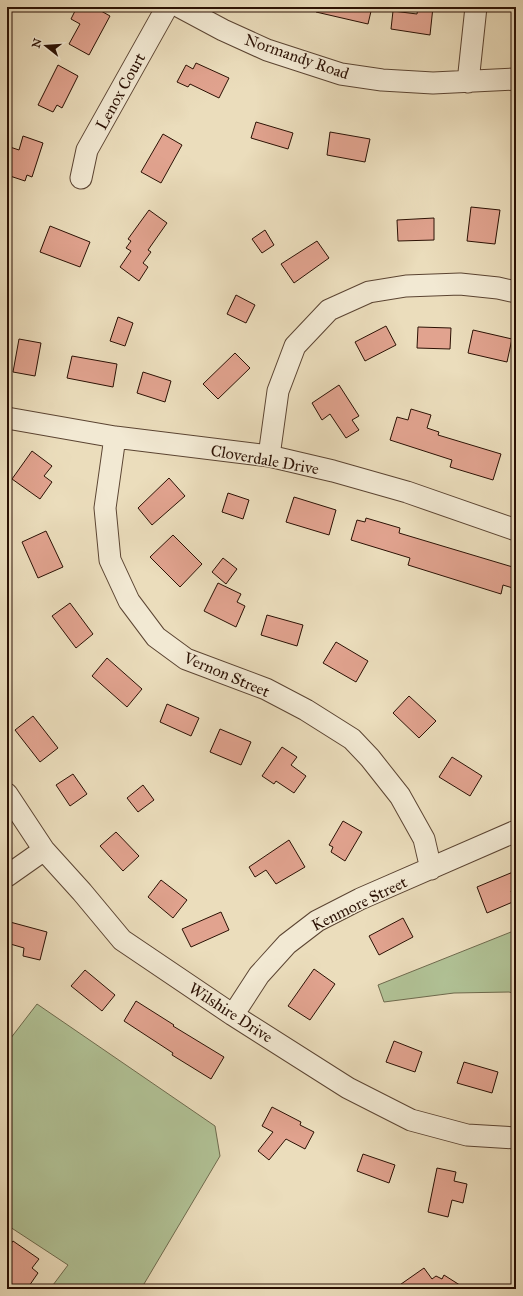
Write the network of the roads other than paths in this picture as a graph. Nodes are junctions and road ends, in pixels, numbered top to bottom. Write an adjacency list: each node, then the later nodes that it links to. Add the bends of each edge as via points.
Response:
1 (167, 7): 6 (street, Lenox Court, via 87,150)
2 (180, 7): 5 (street, Normandy Road, via 267,50 341,74 382,80)
3 (476, 7): 5 (street)
4 (516, 79): 5 (street, Normandy Road)
5 (468, 82)
6 (81, 178)
7 (516, 292): 10 (street, via 460,284 406,286 368,292 329,310 295,346 278,391)
8 (7, 418): 9 (street, Cloverdale Drive)
9 (115, 437): 10 (street, Cloverdale Drive); 15 (street, Vernon Street, via 105,508 110,560 129,601 156,637 186,659 266,690 306,710 352,739 400,796 424,839)
10 (269, 456): 11 (street, Cloverdale Drive, via 407,492)
11 (516, 530)
12 (7, 794): 14 (street, Wilshire Drive)
13 (516, 831): 15 (street, Kenmore Street)
14 (44, 850): 16 (street); 17 (street, Wilshire Drive, via 122,940)
15 (431, 869): 17 (street, Kenmore Street, via 360,899 317,921 287,944 260,975)
16 (7, 876)
17 (233, 1015): 18 (street, Wilshire Drive, via 348,1088 411,1120 467,1135)
18 (516, 1138)

